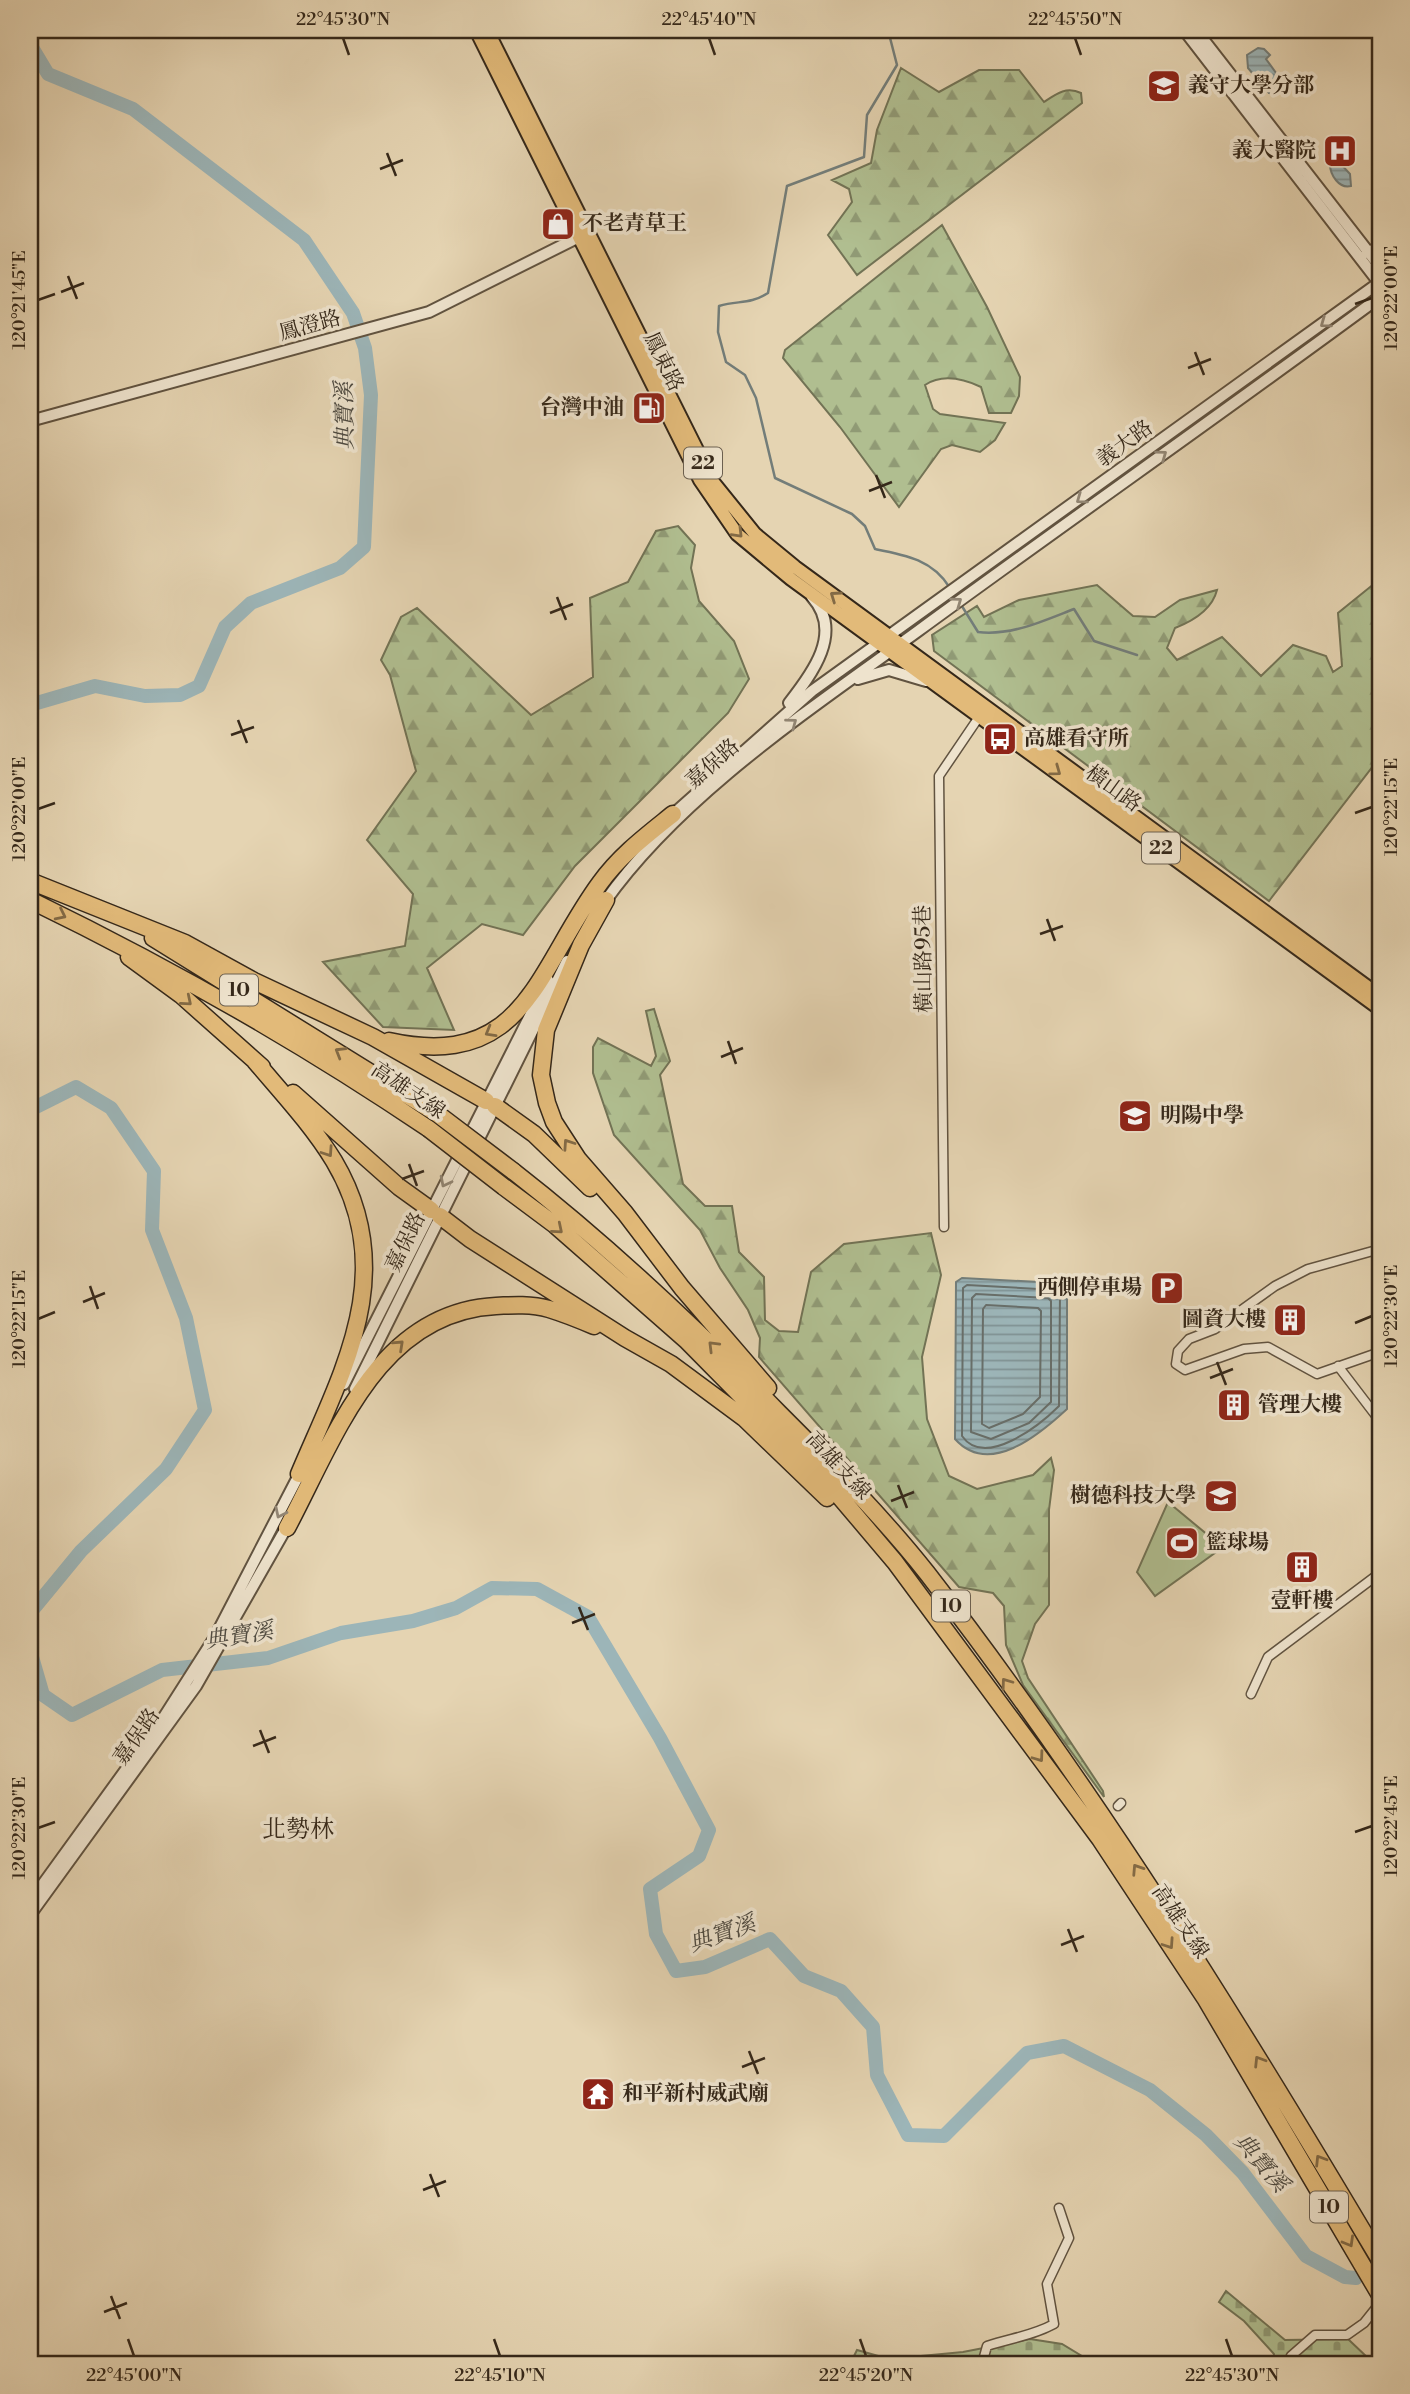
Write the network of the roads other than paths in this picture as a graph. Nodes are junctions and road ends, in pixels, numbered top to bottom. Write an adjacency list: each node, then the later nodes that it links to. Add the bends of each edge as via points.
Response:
1 (476, 30): 5 (main road, 鳳東路 / 22)
2 (487, 30): 5 (main road, 鳳東路 / 22)
3 (1184, 30): 7 (street, 義大路)
4 (1196, 30): 7 (street, 義大路)
5 (583, 234): 11 (street, 鳳澄路, via 456,300 383,327); 12 (main road, 鳳東路 / 22)
6 (1380, 243): 7 (street)
7 (1364, 255): 8 (street, 義大路); 9 (street, 義大路)
8 (1380, 267)
9 (1380, 283): 13 (street, 義大路, one-way to 13)
10 (1380, 297): 13 (street, 義大路, one-way to 10)
11 (30, 421)
12 (679, 427): 14 (main road, 鳳東路 / 22, one-way to 14, via 718,508 737,534); 15 (main road, 鳳東路 / 22, one-way to 12, via 755,534 713,482)
13 (1008, 558): 15 (street, 義大路)
14 (791, 579): 16 (main road, 鳳東路 / 22); 20 (street, via 819,607 825,639 817,665)
15 (897, 639): 16 (street, 義大路); 19 (main road, 橫山路 / 22)
16 (885, 647): 17 (main road, 橫山路 / 22); 18 (street, 嘉保路); 20 (street, 嘉保路)
17 (940, 689): 18 (street, via 916,676 889,670 866,675); 19 (main road, 橫山路 / 22)
18 (834, 692): 24 (street, 嘉保路, one-way to 18, via 677,820)
19 (983, 710): 26 (main road, 橫山路 / 22); 27 (main road, 橫山路 / 22, one-way to 27); 32 (street, 橫山路95巷, via 939,776)
20 (776, 720): 21 (street, 嘉保路)
21 (673, 814): 28 (highway, one-way to 28, via 627,851 601,880 525,1005 505,1023 475,1040 442,1048); 30 (street, 嘉保路, via 589,910 538,997)
22 (30, 881): 28 (highway, via 175,938); 40 (highway, 高雄支線 / 10, one-way to 22, bridge, via 697,1330 565,1211 439,1115 147,935)
23 (30, 900): 25 (highway, 高雄支線 / 10, one-way to 25)
24 (606, 900): 30 (street, 嘉保路); 34 (highway, one-way to 24, via 565,1141 547,1103 541,1076 546,1030 581,945)
25 (93, 930): 29 (highway, one-way to 29, via 181,995); 42 (highway, 高雄支線 / 10, one-way to 42, bridge, via 377,1094 555,1225 686,1340 834,1490)
26 (1380, 996)
27 (1380, 1009)
28 (373, 1037): 30 (highway)
29 (255, 1061): 31 (highway); 39 (highway, one-way to 39, via 335,1163 356,1215 364,1263 360,1320 352,1346)
30 (491, 1104): 31 (street, 嘉保路); 34 (highway, via 513,1116 581,1178)
31 (435, 1213): 35 (highway); 39 (street, 嘉保路); 41 (street, 嘉保路)
32 (944, 1227)
33 (1380, 1249): 37 (street, via 1308,1269 1275,1286 1215,1329 1189,1339 1178,1351 1176,1364 1185,1370 1244,1349 1268,1347 1317,1374)
34 (671, 1273): 40 (highway)
35 (625, 1338): 41 (highway, one-way to 35, via 366,1384 419,1328 460,1311 508,1305 548,1309); 42 (highway, via 671,1364 744,1418)
36 (1380, 1352): 37 (street)
37 (1338, 1366): 38 (street)
38 (1380, 1421)
39 (299, 1474): 44 (street, 嘉保路, one-way to 44)
40 (869, 1507): 50 (highway, 高雄支線 / 10, one-way to 40, via 1112,1829 925,1571)
41 (287, 1528): 44 (street, 嘉保路)
42 (895, 1562): 51 (highway, 高雄支線 / 10, one-way to 51, via 1100,1839 1205,1998)
43 (1380, 1573): 46 (street, via 1268,1657)
44 (219, 1638): 45 (street, 嘉保路)
45 (191, 1684): 47 (street, 嘉保路); 48 (street, 嘉保路)
46 (1251, 1694)
47 (30, 1902)
48 (30, 1915)
49 (1059, 2208): 53 (street, via 1069,2238 1047,2284 1054,2324 1030,2337 988,2346)
50 (1380, 2260)
51 (1380, 2295)
52 (1380, 2303): 54 (street, via 1364,2323 1347,2334 1315,2335)
53 (982, 2364)
54 (1288, 2364)

